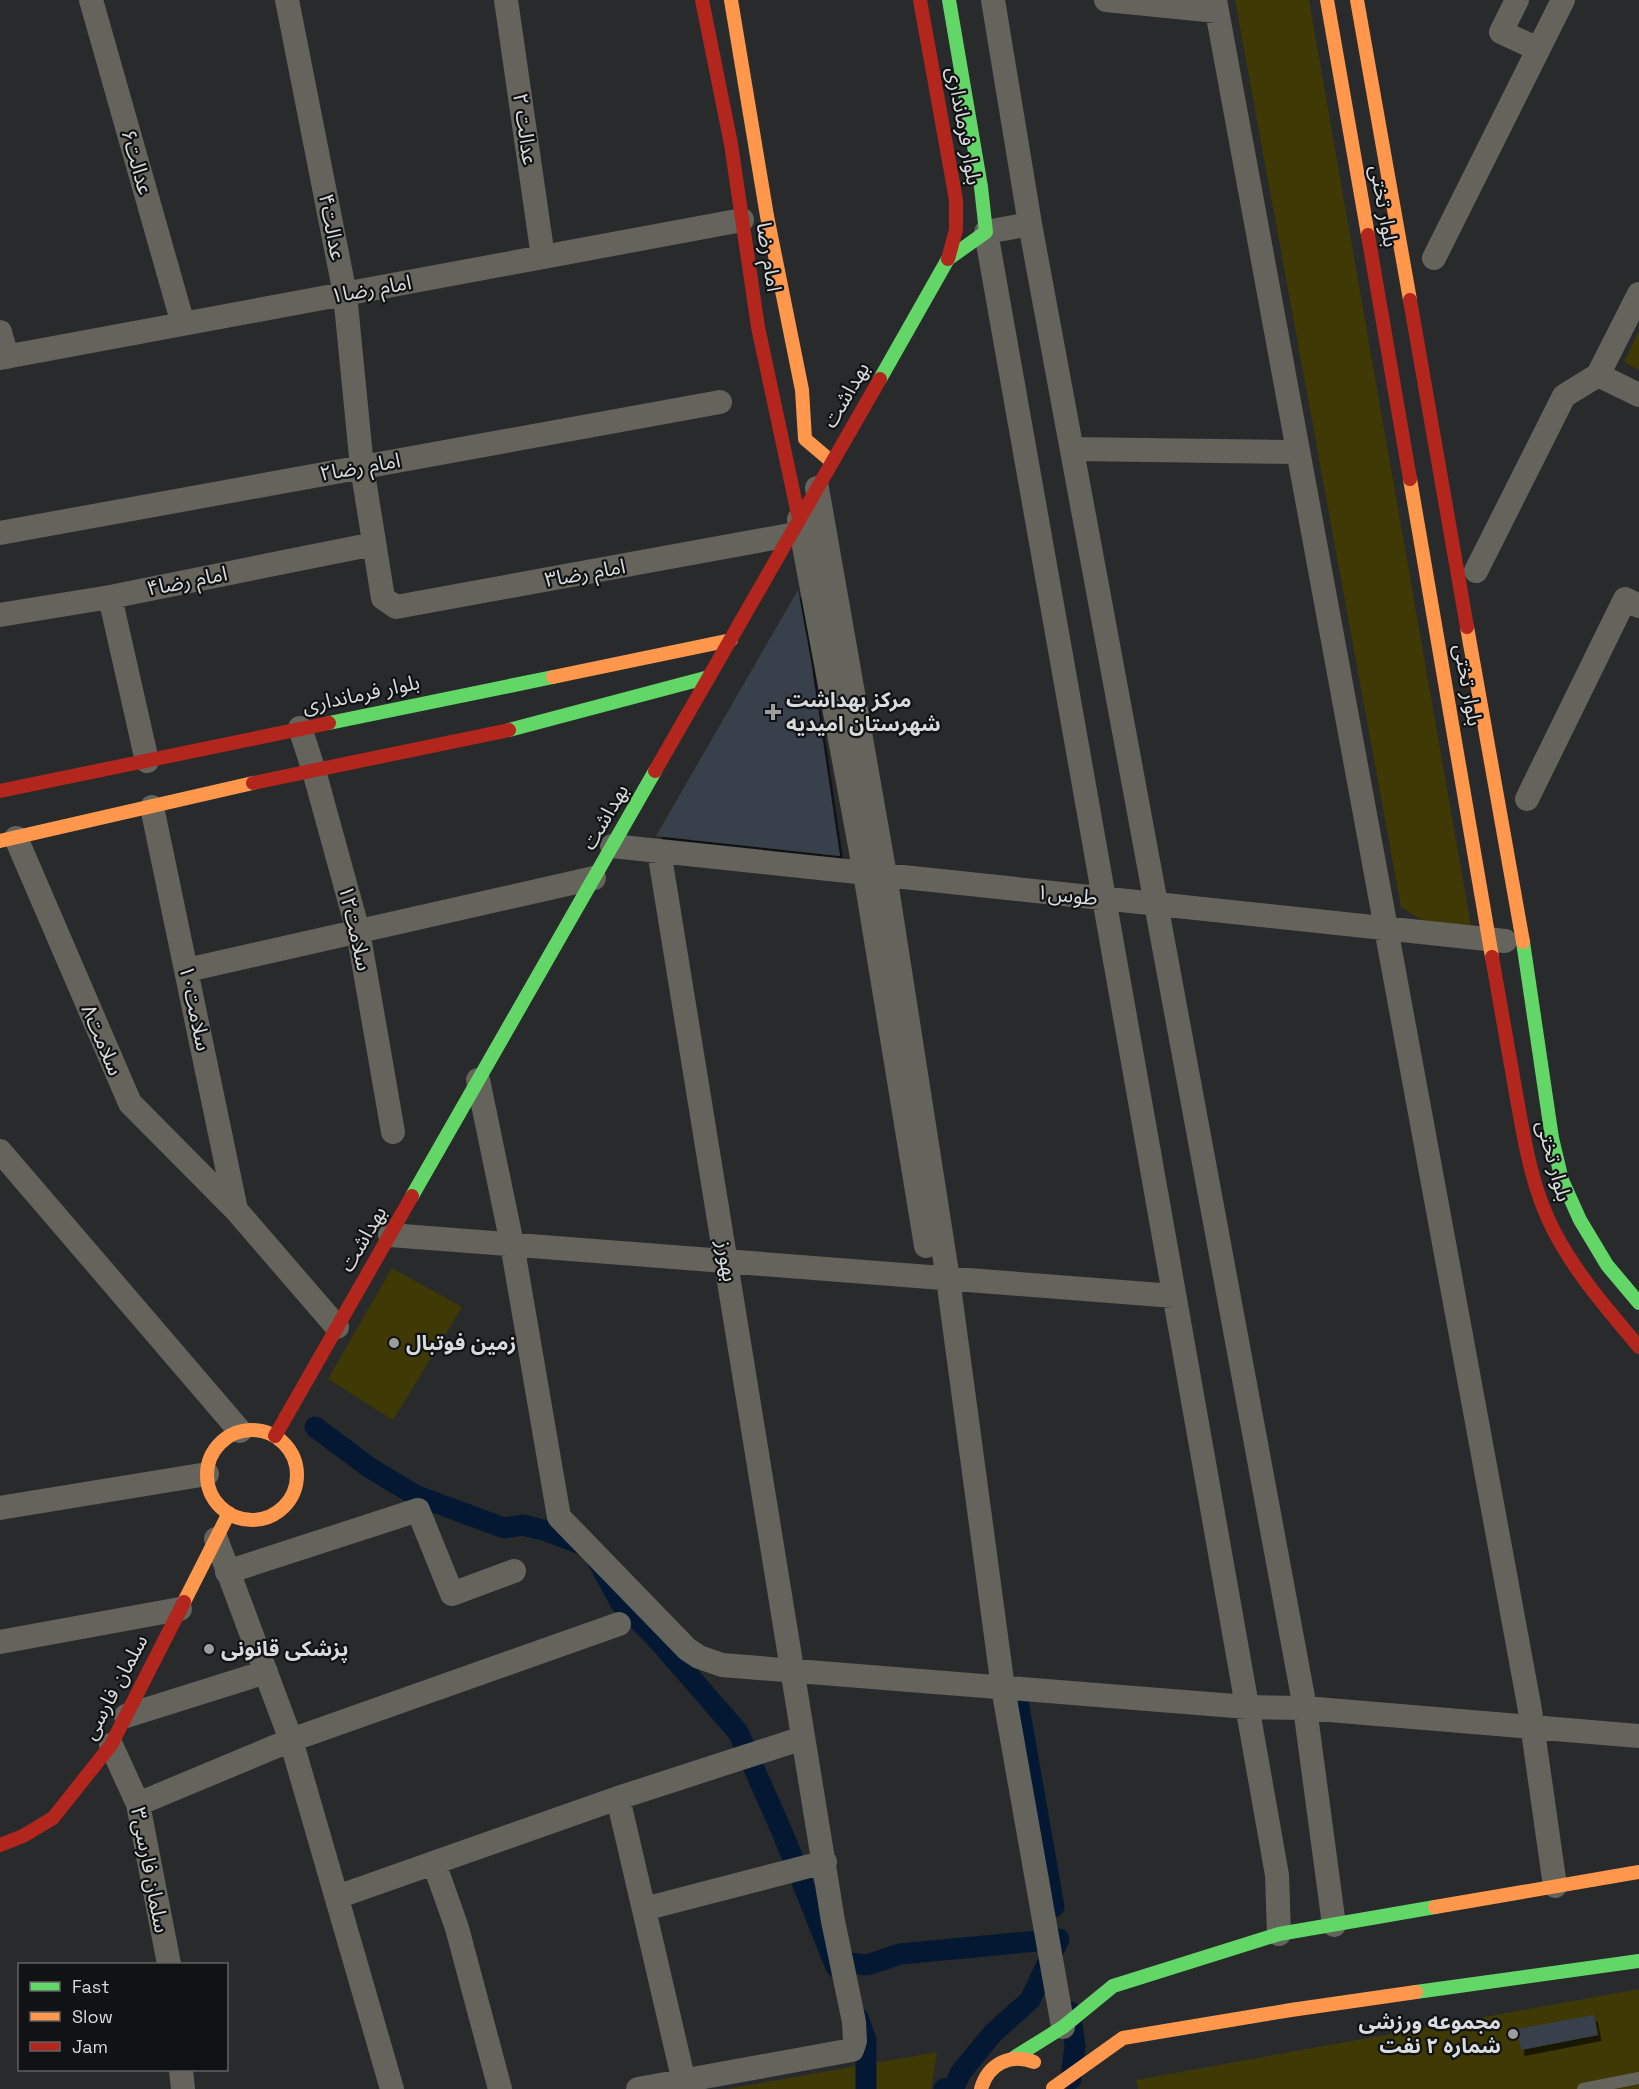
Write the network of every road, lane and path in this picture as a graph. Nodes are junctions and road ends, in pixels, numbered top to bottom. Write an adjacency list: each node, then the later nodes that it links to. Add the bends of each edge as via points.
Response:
1 (91, 0): 24 (street, عدالت۶)
2 (287, 0): 22 (street, عدالت۴)
3 (506, 0): 19 (street, عدالت ۲)
4 (702, 0): 16 (street, امام رضا)
5 (731, 0): 32 (street, امام رضا, via 767,216 802,390 805,438)
6 (920, 0): 21 (street, بلوار فرمانداری, via 956,200 956,230)
7 (949, 0): 18 (street, بلوار فرمانداری)
8 (993, 0): 17 (street)
9 (1106, 0): 14 (street)
10 (1328, 0): 60 (street, بلوار تختی)
11 (1357, 0): 61 (street, بلوار تختی)
12 (1517, 0): 15 (street, via 1501,32)
13 (1563, 0): 15 (street)
14 (1216, 5): 31 (street)
15 (1538, 49): 20 (street)
16 (742, 220): 19 (street, امام رضا۱); 35 (street, امام رضا)
17 (1030, 224): 18 (street); 30 (street)
18 (986, 232): 21 (street, بهداشت); 56 (street)
19 (543, 257): 22 (street, امام رضا۱)
20 (1434, 258)
21 (948, 259): 32 (street, بهداشت)
22 (345, 294): 24 (street, امام رضا۱); 33 (street, عدالت۴)
23 (1639, 294): 27 (street)
24 (183, 324): 26 (street, امام رضا۱)
25 (0, 332): 26 (street)
26 (4, 357)
27 (1598, 375): 28 (street); 38 (street, via 1564,396)
28 (1639, 395)
29 (720, 402): 33 (street, امام رضا۲)
30 (1072, 449): 31 (street); 57 (street)
31 (1298, 452): 58 (street)
32 (832, 462): 34 (street, بهداشت)
33 (362, 467): 36 (street, امام رضا۲); 37 (street, عدالت۴)
34 (817, 488): 35 (street, بهداشت); 54 (street)
35 (795, 527): 40 (street, امام رضا۳, via 396,607); 43 (street, بهداشت); 54 (street)
36 (0, 533)
37 (374, 544): 39 (street, امام رضا۴); 40 (street, عدالت۴)
38 (1476, 571)
39 (110, 597): 42 (street, امام رضا۴); 46 (street)
40 (383, 598)
41 (1639, 606): 49 (street, via 1625,599)
42 (0, 615)
43 (731, 640): 44 (street, بهداشت); 45 (street, بلوار فرمانداری)
44 (709, 677): 47 (street, via 510,730); 52 (street, بهداشت)
45 (300, 728): 46 (street, بلوار فرمانداری); 47 (street, سلامت۱۲)
46 (147, 761): 48 (street, بلوار فرمانداری)
47 (314, 771): 50 (street); 59 (street, سلامت۱۲)
48 (0, 791)
49 (1527, 799)
50 (152, 807): 51 (street); 62 (street, سلامت۱۰)
51 (8, 839): 66 (street, سلامت۸, via 129,1103)
52 (612, 846): 53 (street, طوس۱); 55 (street, بهداشت)
53 (659, 851): 54 (street, طوس۱); 69 (street, بهورز)
54 (875, 874): 56 (street, طوس۱); 70 (street)
55 (594, 878): 59 (street); 63 (street, بهداشت)
56 (1104, 899): 57 (street, طوس۱); 71 (street)
57 (1155, 904): 58 (street, طوس۱); 90 (street)
58 (1386, 929): 60 (street, طوس۱); 92 (street)
59 (358, 932): 62 (street); 64 (street, سلامت۱۲)
60 (1491, 940): 61 (street, طوس۱); 74 (street, بلوار تختی, via 1527,1158 1541,1202 1560,1243)
61 (1523, 944): 72 (street, بلوار تختی, via 1552,1138 1562,1180 1607,1265)
62 (187, 970): 66 (street, سلامت۱۰)
63 (478, 1080): 67 (street, بهداشت); 68 (street)
64 (393, 1132)
65 (0, 1151): 75 (street)
66 (236, 1210): 73 (street, سلامت۸)
67 (390, 1235): 68 (street); 73 (street, بهداشت)
68 (512, 1244): 69 (street); 86 (street, via 559,1517 699,1657 722,1665)
69 (727, 1261): 70 (street); 86 (street, بهورز)
70 (940, 1278): 71 (street); 88 (street)
71 (1174, 1296): 89 (street)
72 (1639, 1303)
73 (337, 1327): 76 (street, بهداشت)
74 (1639, 1347)
75 (240, 1431): 76 (street, via 264,1431); 77 (street, via 213,1452)
76 (275, 1436): 79 (street, via 284,1443 295,1464 297,1475 290,1498 263,1518)
77 (207, 1474): 78 (street); 79 (street, via 212,1497)
78 (0, 1508)
79 (229, 1514): 80 (street, سلمان فارسی)
80 (216, 1539): 82 (street); 83 (street, سلمان فارسی)
81 (514, 1571): 82 (street, via 452,1594 418,1510)
82 (227, 1572): 87 (street)
83 (180, 1609): 85 (street); 91 (street, سلمان فارسی)
84 (619, 1624): 95 (street)
85 (0, 1642)
86 (792, 1670): 88 (street); 94 (street, بهورز)
87 (266, 1672): 91 (street); 95 (street)
88 (1003, 1688): 89 (street); 110 (street)
89 (1247, 1707): 90 (street); 107 (street, via 1277,1875)
90 (1305, 1708): 92 (street); 106 (street)
91 (126, 1716): 96 (street, سلمان فارسی)
92 (1532, 1727): 93 (street); 103 (street)
93 (1639, 1736)
94 (803, 1738): 97 (street); 100 (street, بهورز)
95 (291, 1740): 98 (street); 104 (street)
96 (111, 1745): 98 (street, سلمان فارسی۳); 99 (street, سلمان فارسی, via 53,1818)
97 (618, 1798): 101 (street); 105 (street)
98 (138, 1804): 109 (street, سلمان فارسی۳)
99 (0, 1845)
100 (825, 1862): 105 (street); 115 (street, بهورز, via 854,2022 852,2050)
101 (434, 1863): 104 (street); 118 (street, via 457,1928)
102 (1639, 1872): 103 (street)
103 (1555, 1886): 106 (street)
104 (337, 1897): 117 (street)
105 (644, 1909): 115 (street)
106 (1334, 1925): 107 (street)
107 (1279, 1934): 110 (street, via 1113,1986)
108 (1639, 1961): 114 (street, via 1123,2038)
109 (169, 1963)
110 (1063, 2027): 111 (street)
111 (1015, 2058): 114 (street, via 1030,2060); 120 (street, via 1001,2061 989,2070)
112 (181, 2071): 116 (street)
113 (1639, 2078): 121 (lane)
114 (1050, 2081)
115 (684, 2082): 119 (street)
116 (183, 2089)
117 (392, 2089)
118 (500, 2089)
119 (638, 2089)
120 (981, 2089)
121 (1583, 2089)

